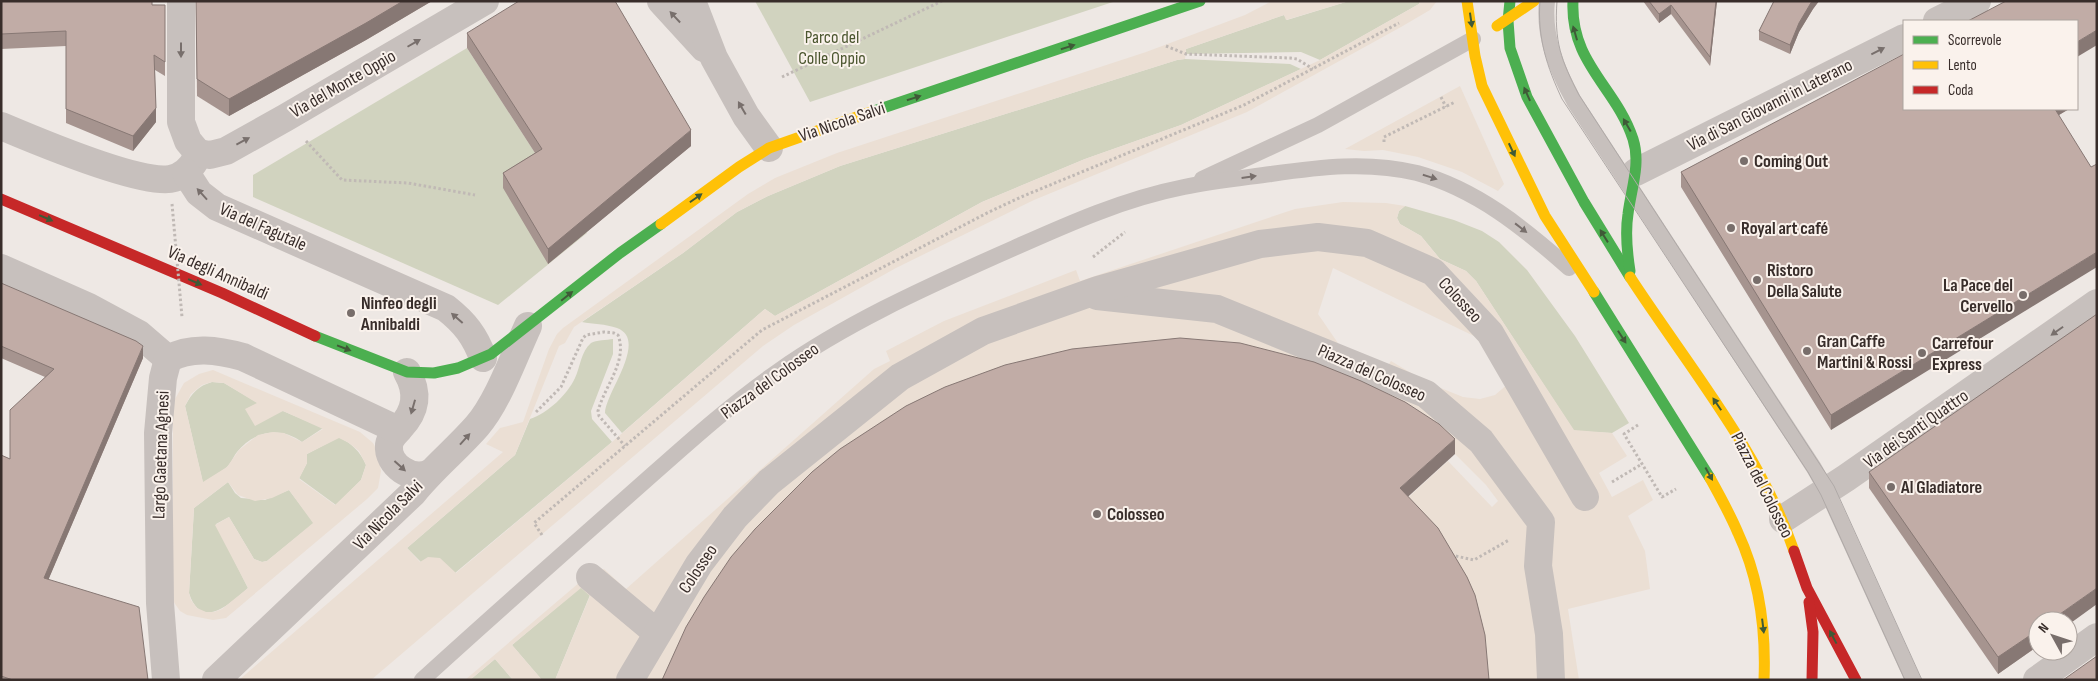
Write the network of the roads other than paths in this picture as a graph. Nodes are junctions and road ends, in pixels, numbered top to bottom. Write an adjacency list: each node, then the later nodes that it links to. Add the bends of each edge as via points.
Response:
1 (181, 1): 19 (street, Via del Fagutale, one-way to 19, via 181,122)
2 (485, 1): 19 (street, Via del Monte Oppio, one-way to 2, via 230,148 285,118)
3 (660, 1): 16 (street, one-way to 3)
4 (692, 1): 16 (street)
5 (1200, 1): 18 (main road, Via Nicola Salvi, one-way to 5)
6 (1467, 1): 14 (main road, Piazza del Colosseo, one-way to 14)
7 (1510, 1): 13 (main road, Piazza del Colosseo)
8 (1534, 1): 13 (main road)
9 (1547, 1): 20 (lane, via 1550,45 1559,74 1574,101)
10 (1573, 1): 20 (main road, Piazza del Colosseo, one-way to 10, via 1637,155 1632,134 1588,63 1573,30)
11 (1977, 1): 12 (street)
12 (1939, 20)
13 (1507, 21): 14 (main road); 24 (main road, Piazza del Colosseo, one-way to 13, via 1584,203 1528,97 1511,52)
14 (1482, 34): 21 (lane, Piazza del Colosseo, via 1318,125); 26 (main road, Piazza del Colosseo, one-way to 26, via 1475,56 1482,86 1545,216)
15 (1903, 39): 20 (street, Via di San Giovanni in Laterano, one-way to 15)
16 (714, 58): 18 (street, one-way to 16, via 746,116)
17 (1, 126): 19 (street, via 106,166 151,179 171,179)
18 (769, 148): 28 (main road, Via Nicola Salvi, one-way to 18, via 636,242)
19 (192, 163): 29 (street, Via del Fagutale, one-way to 19, via 470,331 446,308 217,207 199,193)
20 (1634, 181): 24 (main road, Piazza del Colosseo, via 1626,231); 35 (lane)
21 (1184, 187): 26 (lane, Piazza del Colosseo, one-way to 26, via 1333,166 1357,165 1418,174 1454,186 1498,211 1573,271); 43 (lane, Piazza del Colosseo, via 1068,224 878,310 809,350 699,434)
22 (1, 198): 31 (main road, Via degli Annibaldi, one-way to 31, via 336,345)
23 (1, 268): 30 (street, via 139,334)
24 (1630, 277): 36 (main road, Piazza del Colosseo, one-way to 24, via 1741,440)
25 (1086, 295): 34 (street, Colosseo, via 1260,244 1318,238 1367,243 1433,272 1490,334); 39 (street, Colosseo, via 983,331 900,378 823,437 769,482 735,518 699,564); 45 (street, Piazza del Colosseo, via 1217,309 1426,394 1481,441 1541,522 1538,566)
26 (1595, 296): 46 (main road, Piazza del Colosseo, one-way to 46, via 1707,471 1739,534 1758,593 1765,649)
27 (2097, 303): 35 (street, Via dei Santi Quattro, one-way to 35)
28 (528, 326): 29 (main road, Via Nicola Salvi); 33 (street, Via Nicola Salvi, one-way to 28, via 451,455 483,418)
29 (483, 358): 31 (main road, Via Nicola Salvi, via 458,368)
30 (168, 359): 32 (street, via 178,353 196,350 243,357); 41 (street, Largo Gaetana Agnesi, via 158,433 160,603)
31 (415, 373): 32 (street, one-way to 32, via 415,404 410,417)
32 (395, 434): 33 (street, one-way to 33, via 389,443 390,454 400,468 416,475)
33 (430, 473): 42 (street, Via Nicola Salvi, via 413,494)
34 (1595, 491)
35 (1827, 491): 36 (street, Via dei Santi Quattro); 49 (lane)
36 (1783, 519): 38 (main road, Piazza del Colosseo)
37 (590, 578): 39 (street)
38 (1807, 588): 47 (main road, via 1813,632); 48 (main road, Piazza del Colosseo, one-way to 38)
39 (657, 633): 44 (street, Colosseo)
40 (2097, 637): 50 (street)
41 (166, 680)
42 (216, 680)
43 (422, 680)
44 (630, 680)
45 (1551, 680)
46 (1764, 680)
47 (1812, 680)
48 (1856, 680)
49 (1913, 680)
50 (2036, 680)

